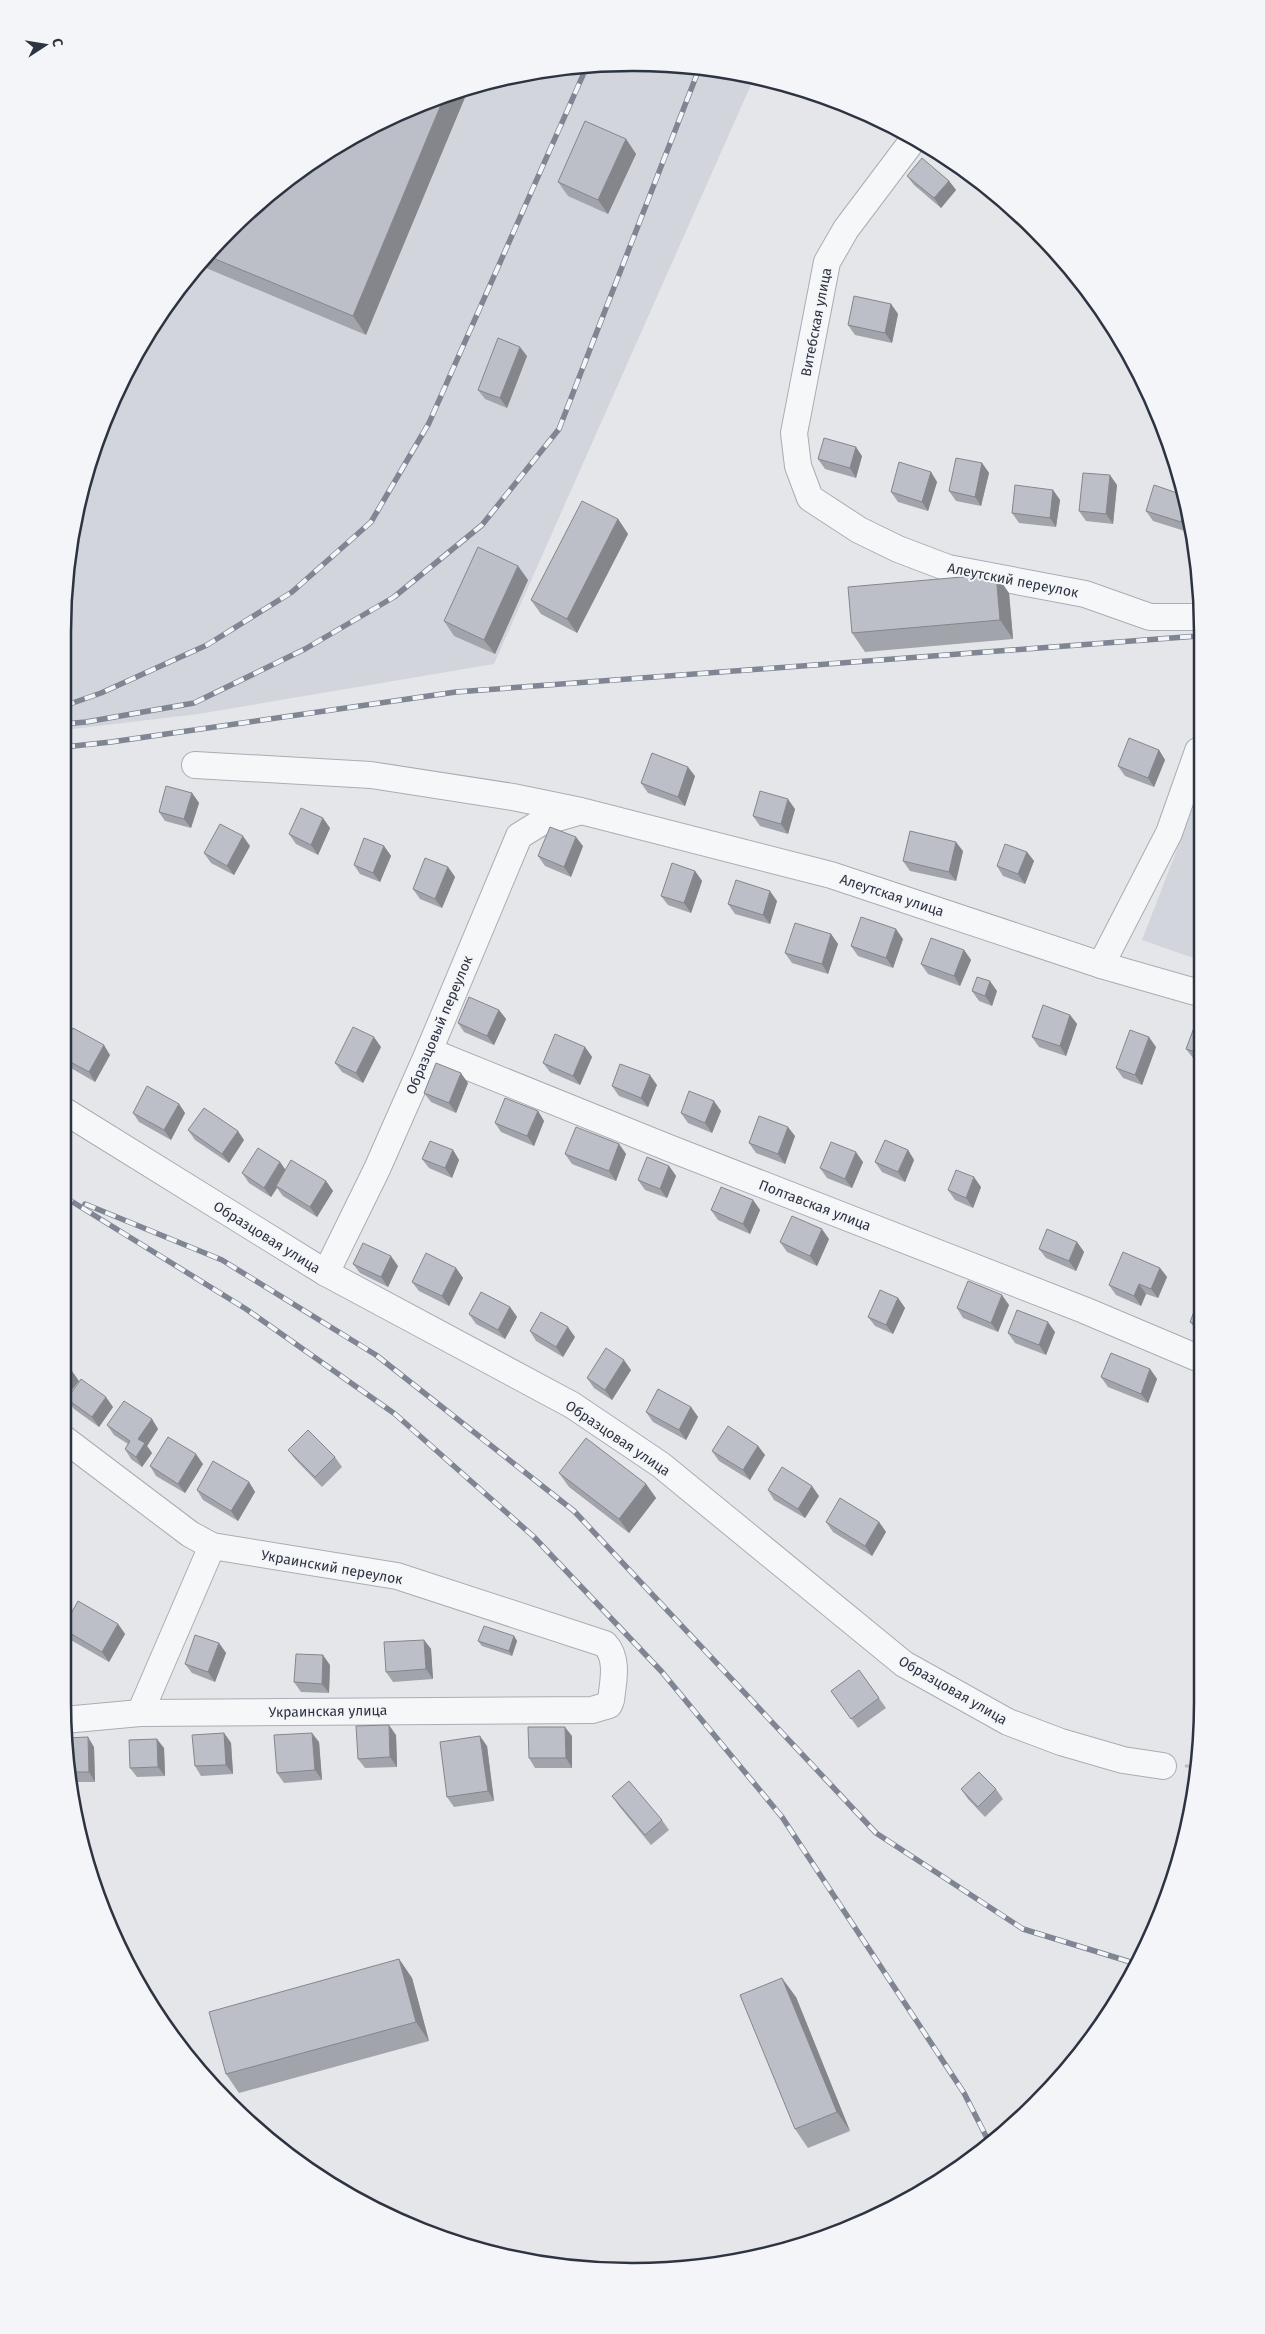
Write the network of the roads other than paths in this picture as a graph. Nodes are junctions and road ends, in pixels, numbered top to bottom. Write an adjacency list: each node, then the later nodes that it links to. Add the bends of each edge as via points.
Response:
1 (910, 144): 2 (street, Витебская улица, via 846,229 827,262 794,433 798,466)
2 (810, 498): 3 (street, Алеутский переулок, via 859,530 948,568 1086,594 1150,618)
3 (1194, 618)
4 (1194, 762): 7 (street, via 1168,833)
5 (195, 765): 6 (street, Алеутская улица, via 371,775)
6 (581, 811): 7 (street, Алеутская улица, via 831,875); 9 (street, Образцовый переулок, via 540,823 520,836)
7 (1101, 965): 8 (street, Алеутская улица)
8 (1194, 992)
9 (430, 1051): 11 (street, Образцовый переулок); 12 (street, Полтавская улица, via 1075,1306)
10 (71, 1115): 11 (street, Образцовая улица)
11 (326, 1273): 18 (street, Образцовая улица, via 572,1405 661,1465 904,1664 1008,1722 1123,1760)
12 (1194, 1356)
13 (71, 1444): 14 (street, Украинский переулок, via 190,1534)
14 (212, 1546): 15 (street, Украинский переулок, via 398,1576 605,1644 614,1658 611,1700 609,1705); 16 (street)
15 (592, 1710): 16 (street, Украинская улица)
16 (140, 1713): 17 (street, Украинская улица)
17 (71, 1719)
18 (1163, 1766)

